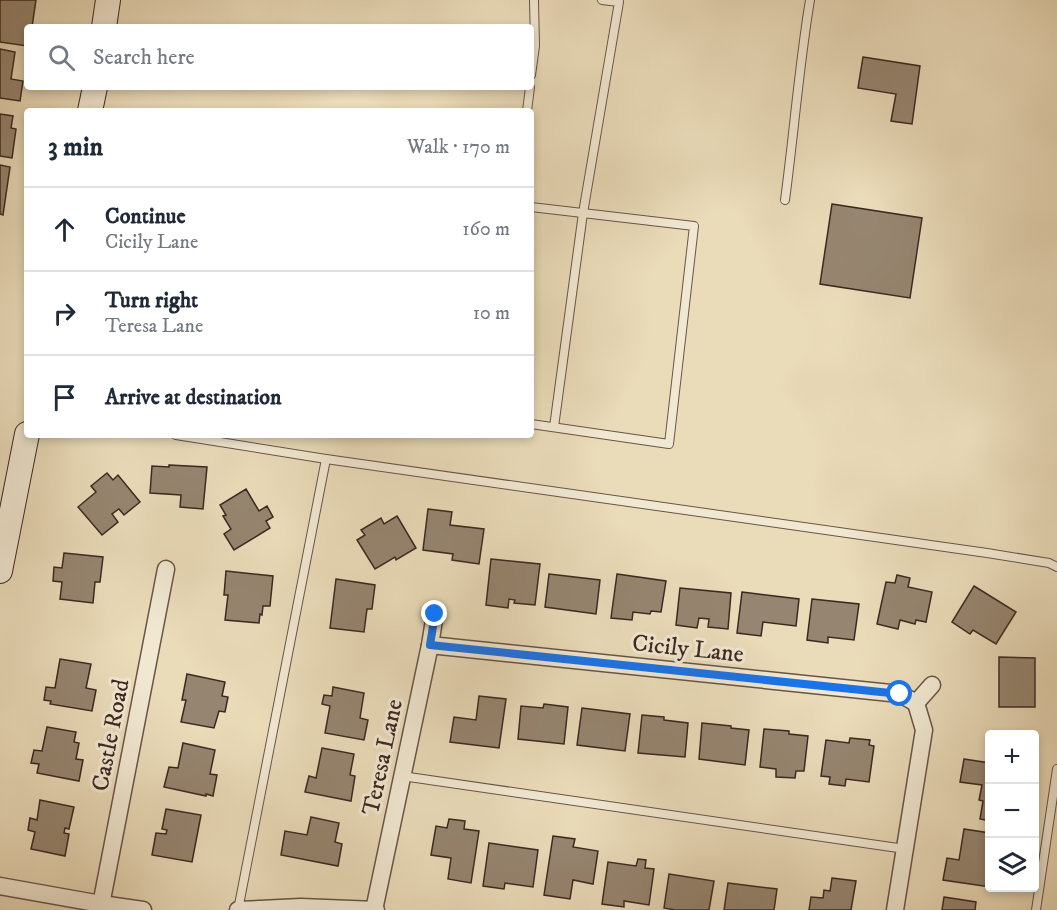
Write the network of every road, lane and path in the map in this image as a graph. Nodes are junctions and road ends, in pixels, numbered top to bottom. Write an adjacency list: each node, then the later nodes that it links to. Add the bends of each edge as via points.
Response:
1 (108, 0): 5 (street)
2 (534, 0): 6 (lane)
3 (602, 0): 15 (lane, via 619,2)
4 (810, 0): 13 (lane)
5 (104, 24)
6 (534, 24)
7 (534, 24): 8 (lane)
8 (534, 46)
9 (94, 90): 11 (street)
10 (530, 90): 12 (lane)
11 (91, 108)
12 (527, 108)
13 (785, 200)
14 (534, 207): 15 (lane)
15 (583, 213): 17 (lane); 17 (lane, via 694,226 669,444)
16 (534, 424): 17 (lane)
17 (554, 427)
18 (26, 438): 23 (street)
19 (195, 438): 20 (lane)
20 (326, 459): 21 (lane, via 987,553); 34 (lane)
21 (1057, 567)
22 (166, 569): 32 (street, Castle Road)
23 (0, 571)
24 (435, 614): 25 (street, Teresa Lane)
25 (430, 645): 27 (street, Cicily Lane, via 900,694); 29 (street, Teresa Lane)
26 (932, 685): 27 (street)
27 (916, 703): 30 (street, via 924,730)
28 (1057, 769): 37 (lane)
29 (402, 776): 30 (lane); 35 (street, Teresa Lane)
30 (904, 849): 36 (street)
31 (0, 886): 32 (street)
32 (101, 907): 33 (street)
33 (143, 910)
34 (238, 910): 35 (street)
35 (374, 910)
36 (895, 910)
37 (1036, 910)

